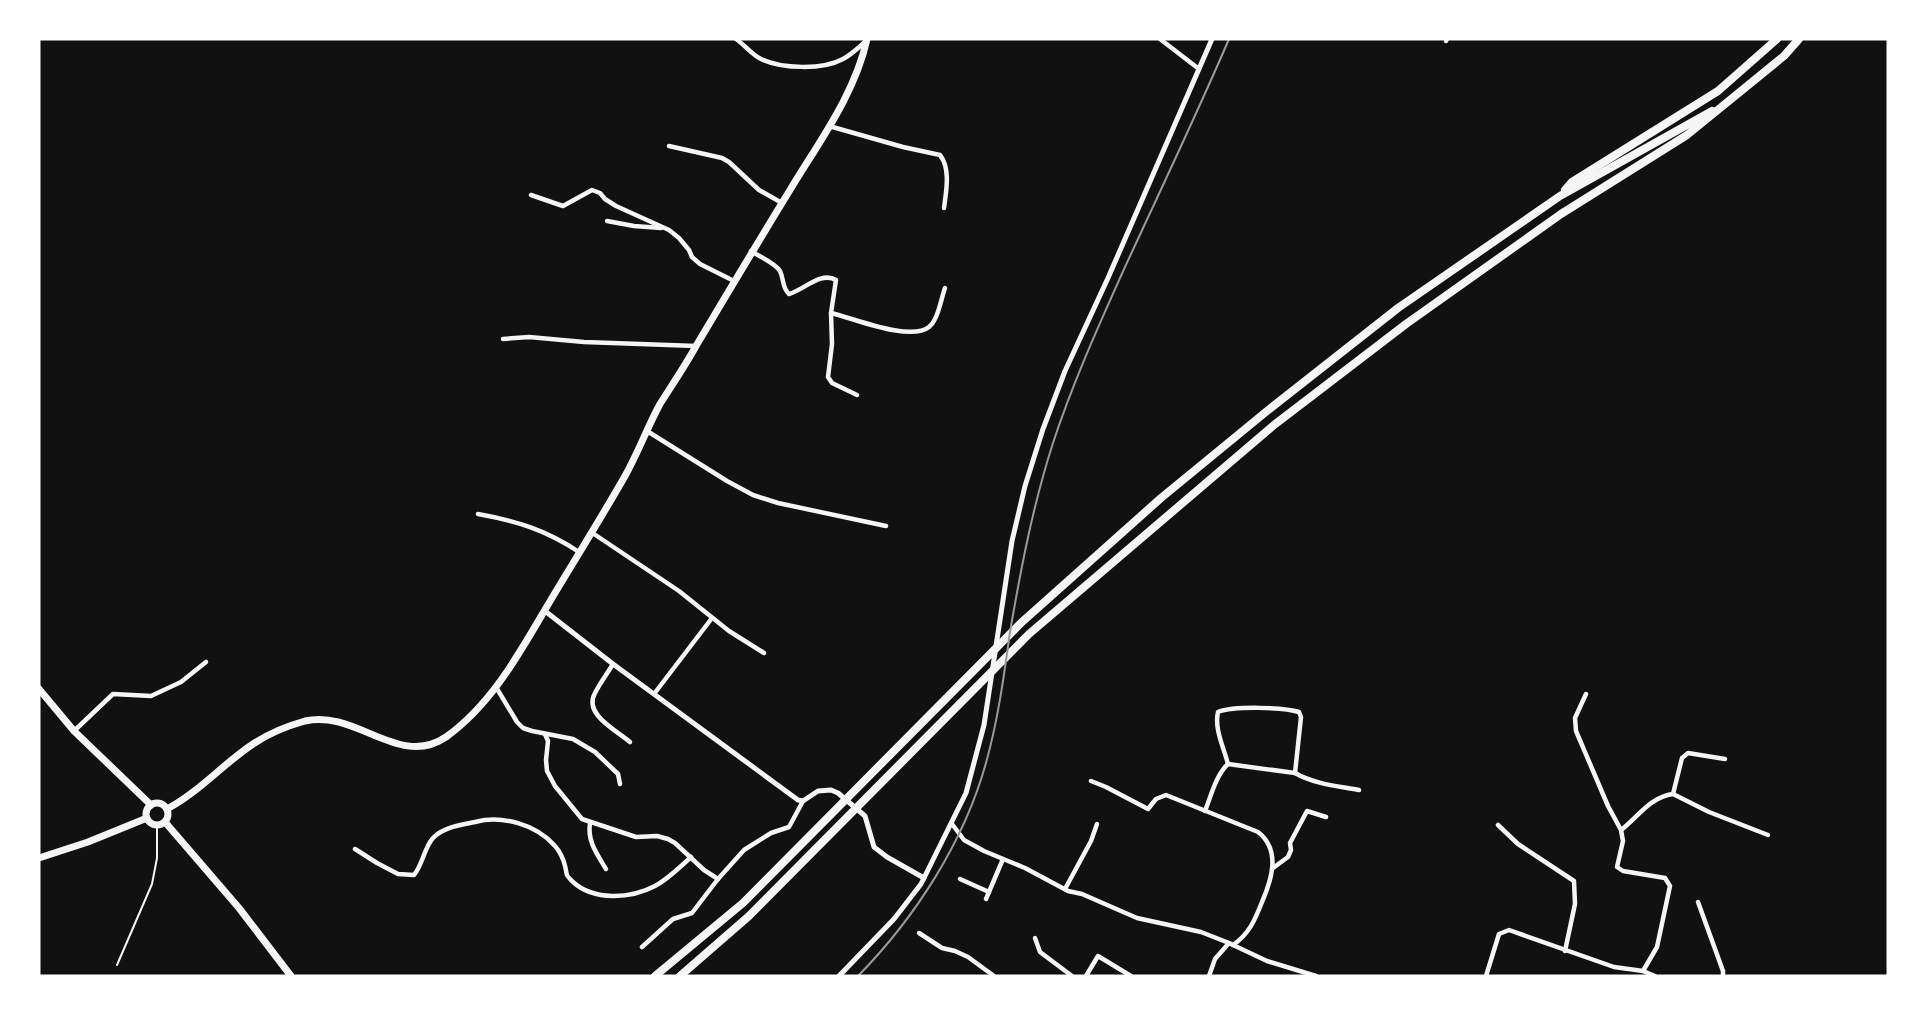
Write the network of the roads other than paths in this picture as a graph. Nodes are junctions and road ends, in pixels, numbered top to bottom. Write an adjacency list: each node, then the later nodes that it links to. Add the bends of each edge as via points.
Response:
1 (736, 39): 6 (street, via 762,60 796,67 831,65)
2 (1160, 39): 7 (street)
3 (1212, 39): 7 (street)
4 (1777, 39): 12 (highway, via 1718,91 1572,182)
5 (1799, 39): 8 (highway)
6 (867, 40): 9 (main road, via 855,77)
7 (1199, 69): 56 (street, via 1069,361 1043,429 1011,541 982,735 966,793)
8 (1734, 98): 12 (highway); 84 (highway, via 1687,135 1561,214 1406,324 1274,425 1029,634 749,916)
9 (829, 126): 13 (main road); 14 (street, via 940,155 947,176)
10 (669, 146): 13 (street, via 722,158 759,190)
11 (531, 195): 16 (street, via 563,206 592,190)
12 (1560, 196): 83 (highway, via 1398,308 1161,498 1022,622 743,903)
13 (782, 203): 17 (main road)
14 (944, 208)
15 (607, 221): 16 (street)
16 (664, 228): 18 (street, via 679,238 700,264)
17 (751, 251): 18 (main road); 20 (street, via 778,268 789,294 822,279 836,280)
18 (734, 281): 22 (main road)
19 (945, 288): 20 (street, via 934,322 922,331 897,332)
20 (831, 313): 23 (street, via 828,377)
21 (503, 339): 22 (street)
22 (696, 346): 24 (main road)
23 (857, 395)
24 (647, 431): 26 (street, via 753,495); 27 (main road)
25 (478, 514): 28 (street, via 536,528)
26 (885, 526)
27 (591, 532): 28 (main road); 30 (street)
28 (579, 552): 29 (main road)
29 (545, 610): 33 (street); 34 (main road)
30 (712, 618): 31 (street); 36 (street)
31 (764, 653)
32 (206, 662): 38 (street, via 181,682 151,696 113,694)
33 (613, 664): 36 (street); 40 (street, via 595,693 593,708 598,717)
34 (496, 687): 39 (street, via 523,728); 50 (main road, via 456,729 426,746 395,743 332,720 305,721 276,731 252,744 193,793)
35 (39, 689): 38 (main road)
36 (654, 694): 48 (street)
37 (1586, 694): 60 (street, via 1575,718 1576,731)
38 (74, 731): 49 (main road)
39 (545, 734): 45 (street, via 573,739 596,752 618,774); 55 (street, via 547,771 582,819)
40 (630, 742)
41 (1725, 759): 47 (street, via 1685,754)
42 (1228, 764): 43 (street); 43 (street, via 1216,718 1218,712 1286,709 1299,712 1301,717); 51 (street)
43 (1295, 773): 46 (street)
44 (1091, 781): 51 (street, via 1149,809 1156,799 1166,795)
45 (620, 784)
46 (1359, 790)
47 (1673, 794): 60 (street, via 1651,802); 61 (street)
48 (803, 801): 68 (street, via 818,791 838,793 865,816 874,847); 69 (street, via 789,827 744,850)
49 (151, 805): 50 (main road, via 160,804); 53 (main road)
50 (167, 809): 54 (main road)
51 (1205, 811): 66 (street, via 1267,839)
52 (1326, 817): 66 (street, via 1307,811 1290,843 1288,857)
53 (147, 818): 58 (main road); 64 (main road)
54 (165, 822): 58 (main road); 82 (main road)
55 (590, 823): 63 (street, via 636,837 663,837); 67 (street, via 588,835)
56 (952, 824): 65 (street, via 964,840); 68 (street)
57 (1097, 824): 71 (street)
58 (157, 825): 80 (lane, via 152,884)
59 (1498, 825): 79 (street, via 1518,844 1574,881 1575,904)
60 (1621, 830): 81 (street, via 1623,841 1617,867 1665,878 1670,886 1657,947)
61 (1767, 835)
62 (355, 849): 63 (street, via 398,874 414,875 432,839 443,830 486,819 505,820 527,825 556,846 567,876 582,890 618,896 656,886)
63 (691, 857): 69 (street)
64 (39, 858)
65 (1003, 859): 71 (street); 72 (street)
66 (1273, 868): 77 (street, via 1251,928)
67 (606, 869)
68 (924, 878): 85 (street, via 894,919)
69 (718, 879): 78 (street, via 692,913 674,919)
70 (960, 879): 72 (street)
71 (1065, 889): 77 (street, via 1137,918 1201,932)
72 (989, 892): 73 (street)
73 (986, 899)
74 (1698, 902): 94 (street)
75 (919, 933): 86 (street, via 942,948 968,957)
76 (1035, 938): 87 (street, via 1040,952)
77 (1231, 944): 90 (street, via 1215,959); 91 (street, via 1267,961)
78 (642, 947)
79 (1565, 951): 81 (street, via 1614,967); 92 (street, via 1509,930 1499,934)
80 (117, 965)
81 (1643, 971): 93 (street)
82 (291, 976)
83 (655, 976)
84 (680, 976)
85 (839, 976)
86 (994, 976)
87 (1072, 976)
88 (1086, 976): 89 (street, via 1098,956)
89 (1131, 976)
90 (1209, 976)
91 (1316, 976)
92 (1486, 976)
93 (1655, 976)
94 (1723, 976)

